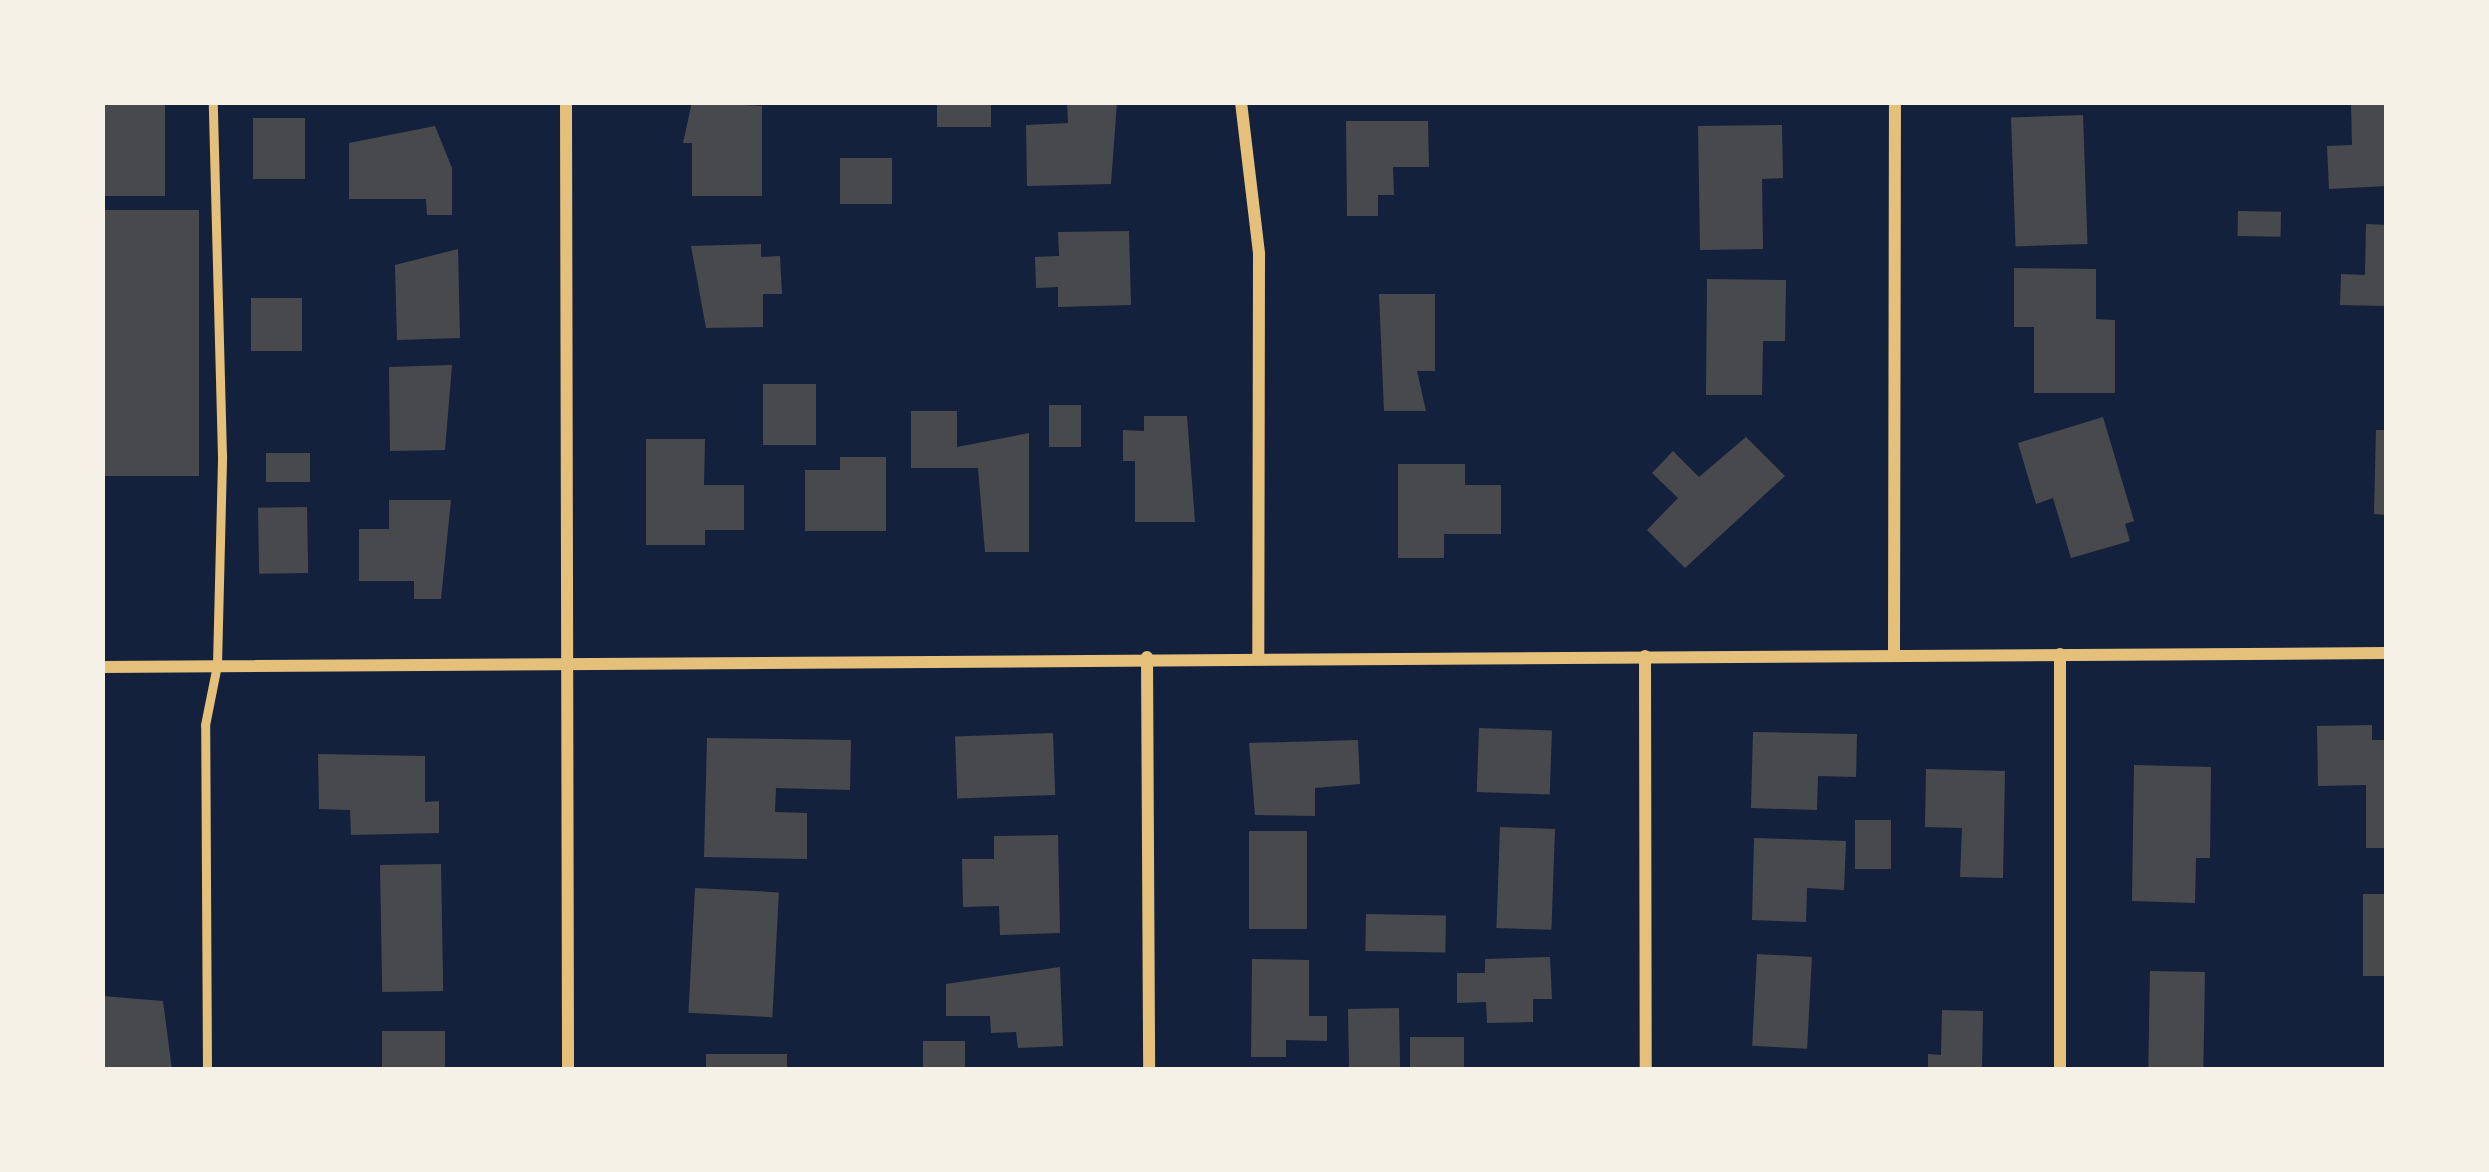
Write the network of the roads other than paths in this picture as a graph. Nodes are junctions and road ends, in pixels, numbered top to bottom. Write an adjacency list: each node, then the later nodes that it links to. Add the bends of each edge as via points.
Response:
1 (213, 102): 12 (lane)
2 (566, 102): 10 (street)
3 (1241, 102): 6 (street, via 1259,254)
4 (1895, 102): 7 (street)
5 (2387, 653): 8 (street)
6 (1258, 654): 9 (street); 11 (street)
7 (1894, 654): 8 (street); 9 (street)
8 (2060, 654): 18 (street)
9 (1646, 656): 17 (street)
10 (567, 657): 11 (street); 12 (street); 15 (street)
11 (1147, 657): 16 (street)
12 (218, 664): 13 (street); 14 (lane, via 205,724)
13 (102, 667)
14 (206, 1070)
15 (568, 1070)
16 (1149, 1070)
17 (1646, 1070)
18 (2060, 1070)

